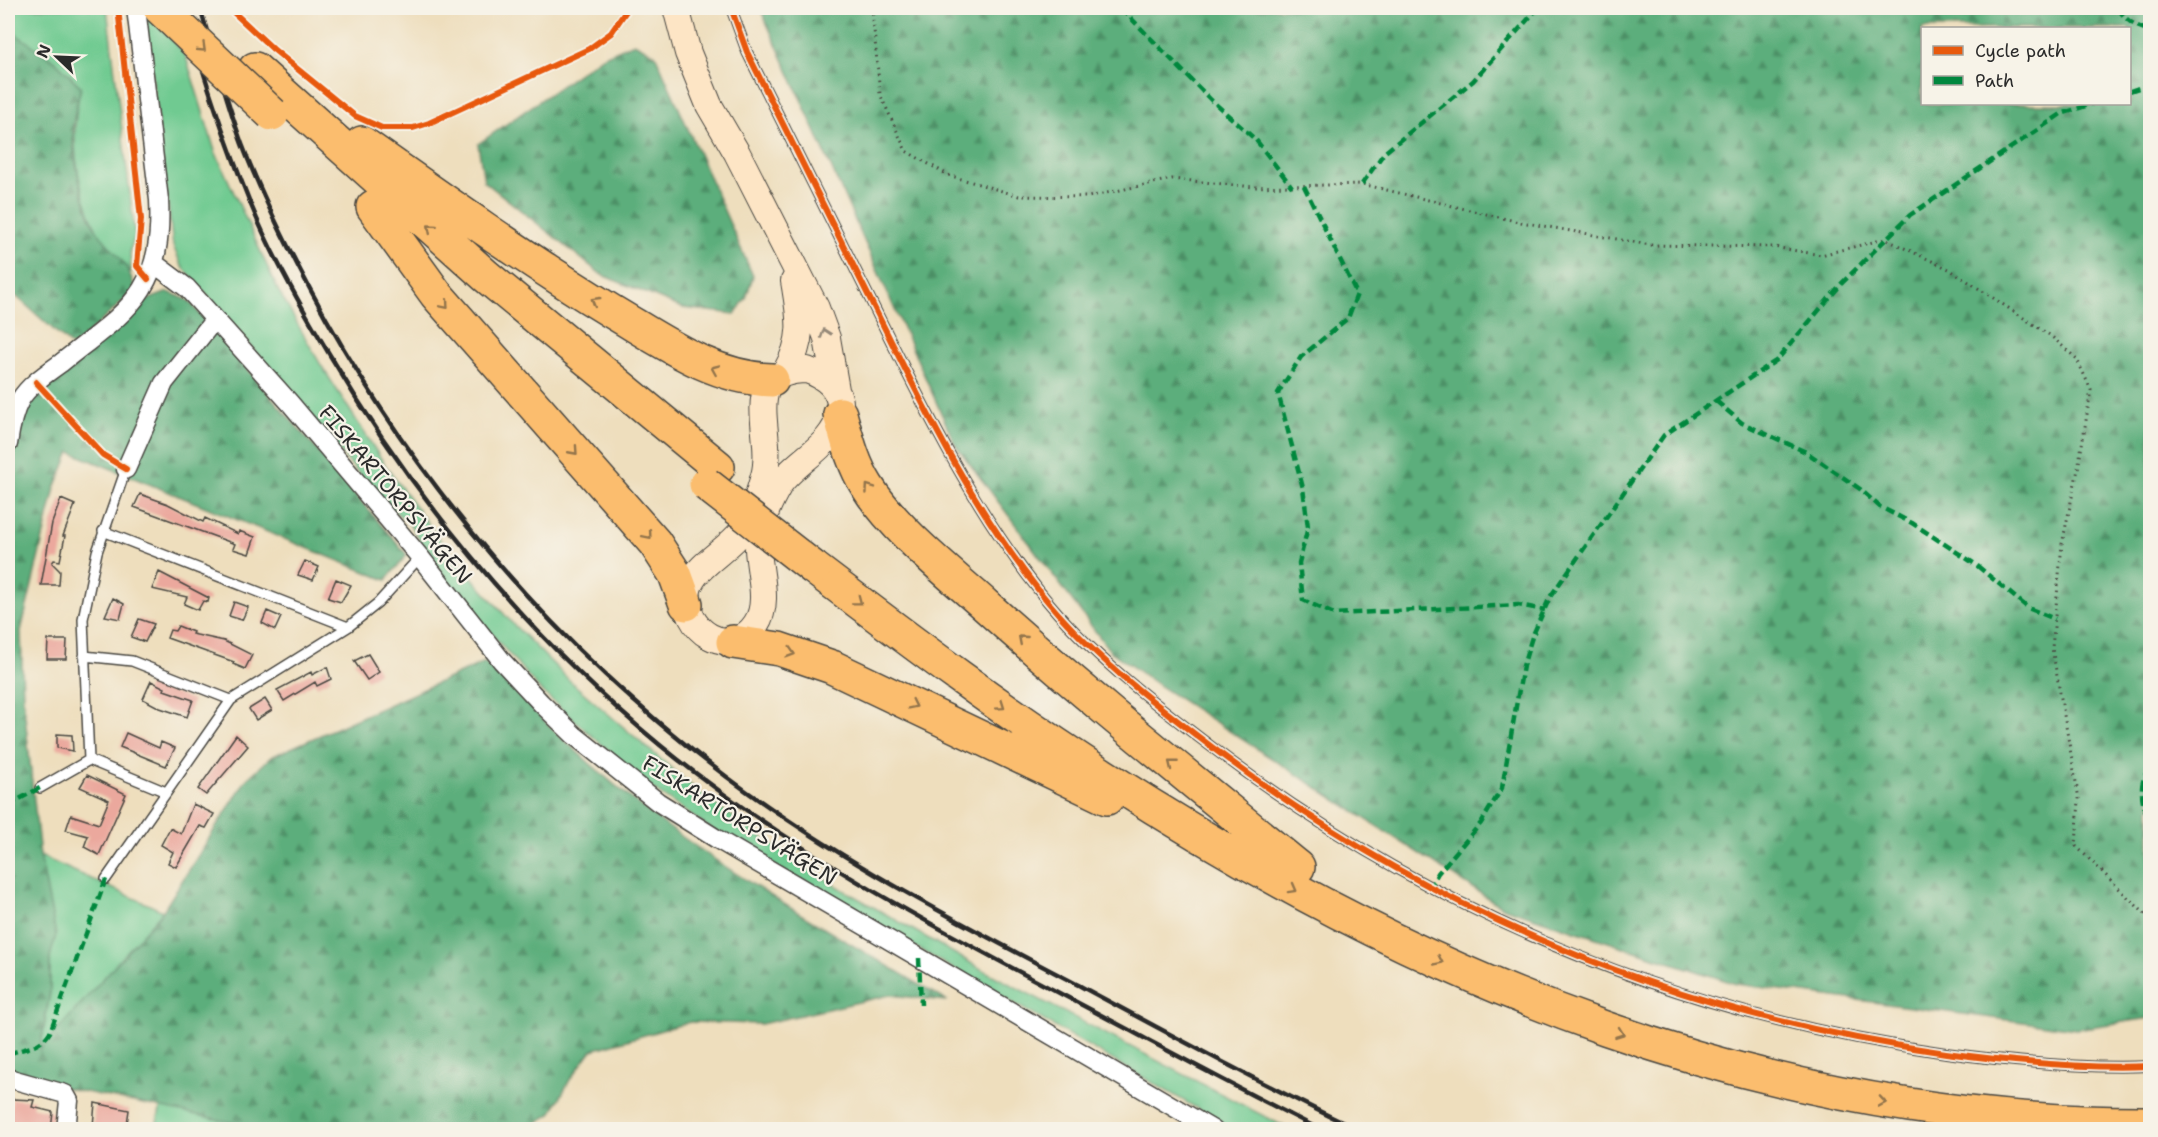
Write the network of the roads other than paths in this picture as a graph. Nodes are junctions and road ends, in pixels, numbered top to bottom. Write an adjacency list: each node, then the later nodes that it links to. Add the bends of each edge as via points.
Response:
1 (136, 8): 11 (street, via 161,226)
2 (160, 8): 9 (highway, one-way to 9, bridge)
3 (191, 8): 7 (highway)
4 (676, 8): 8 (main road, via 688,53 709,105)
5 (691, 8): 8 (main road)
6 (731, 8): 33 (lane, via 747,52 953,464 1000,537 1047,601 1107,664 1233,763 1326,828 1472,911 1573,955 1682,992 1778,1022 1902,1047 2018,1061)
7 (255, 69): 13 (highway, one-way to 7, via 724,373 645,331 544,269); 18 (highway, one-way to 7)
8 (737, 153): 10 (main road)
9 (374, 207): 18 (highway); 22 (highway, one-way to 22, via 436,294 655,543 675,574)
10 (790, 260): 13 (main road, via 801,333 796,354); 15 (main road, one-way to 10, via 827,338)
11 (155, 264): 12 (street, FISKARTORPSVÄGEN, via 187,288); 14 (street, via 127,309 36,382)
12 (215, 319): 17 (street, via 164,383); 20 (street, FISKARTORPSVÄGEN)
13 (779, 375): 15 (main road, via 807,370 816,373); 22 (main road, via 764,399 767,464 757,499 742,531 694,576)
14 (14, 394): 16 (street)
15 (838, 402): 24 (main road, via 826,439 780,484 767,508 758,547 763,602 760,616 747,635); 31 (highway, one-way to 15, via 1063,674 893,518 857,468)
16 (8, 444)
17 (126, 469): 19 (lane)
18 (712, 475): 21 (highway, bridge)
19 (103, 531): 23 (lane); 25 (lane, via 83,619)
20 (420, 557): 23 (lane, via 378,603); 38 (street, FISKARTORPSVÄGEN, via 502,661 541,703 574,735 658,802)
21 (819, 558): 30 (highway, one-way to 30, via 1042,734); 31 (highway, via 915,618 1181,799)
22 (686, 604): 24 (main road, via 696,626 706,635)
23 (348, 627): 26 (lane)
24 (734, 642): 30 (highway, one-way to 30, via 779,649 831,667)
25 (84, 656): 26 (lane, via 132,661); 27 (lane)
26 (231, 700): 29 (lane)
27 (89, 760): 28 (lane); 29 (lane)
28 (40, 788)
29 (166, 792): 32 (lane)
30 (1242, 860): 36 (highway, one-way to 36, via 1335,911 1463,972 1635,1039 1732,1069 1912,1107 2041,1121)
31 (1298, 867): 35 (highway, via 1473,953 1645,1020 1749,1052 1862,1078 1938,1089 2044,1099)
32 (106, 879)
33 (2151, 1066)
34 (8, 1078): 37 (street, via 65,1094 69,1101)
35 (2151, 1102)
36 (2151, 1123)
37 (66, 1130)
38 (1213, 1130)

